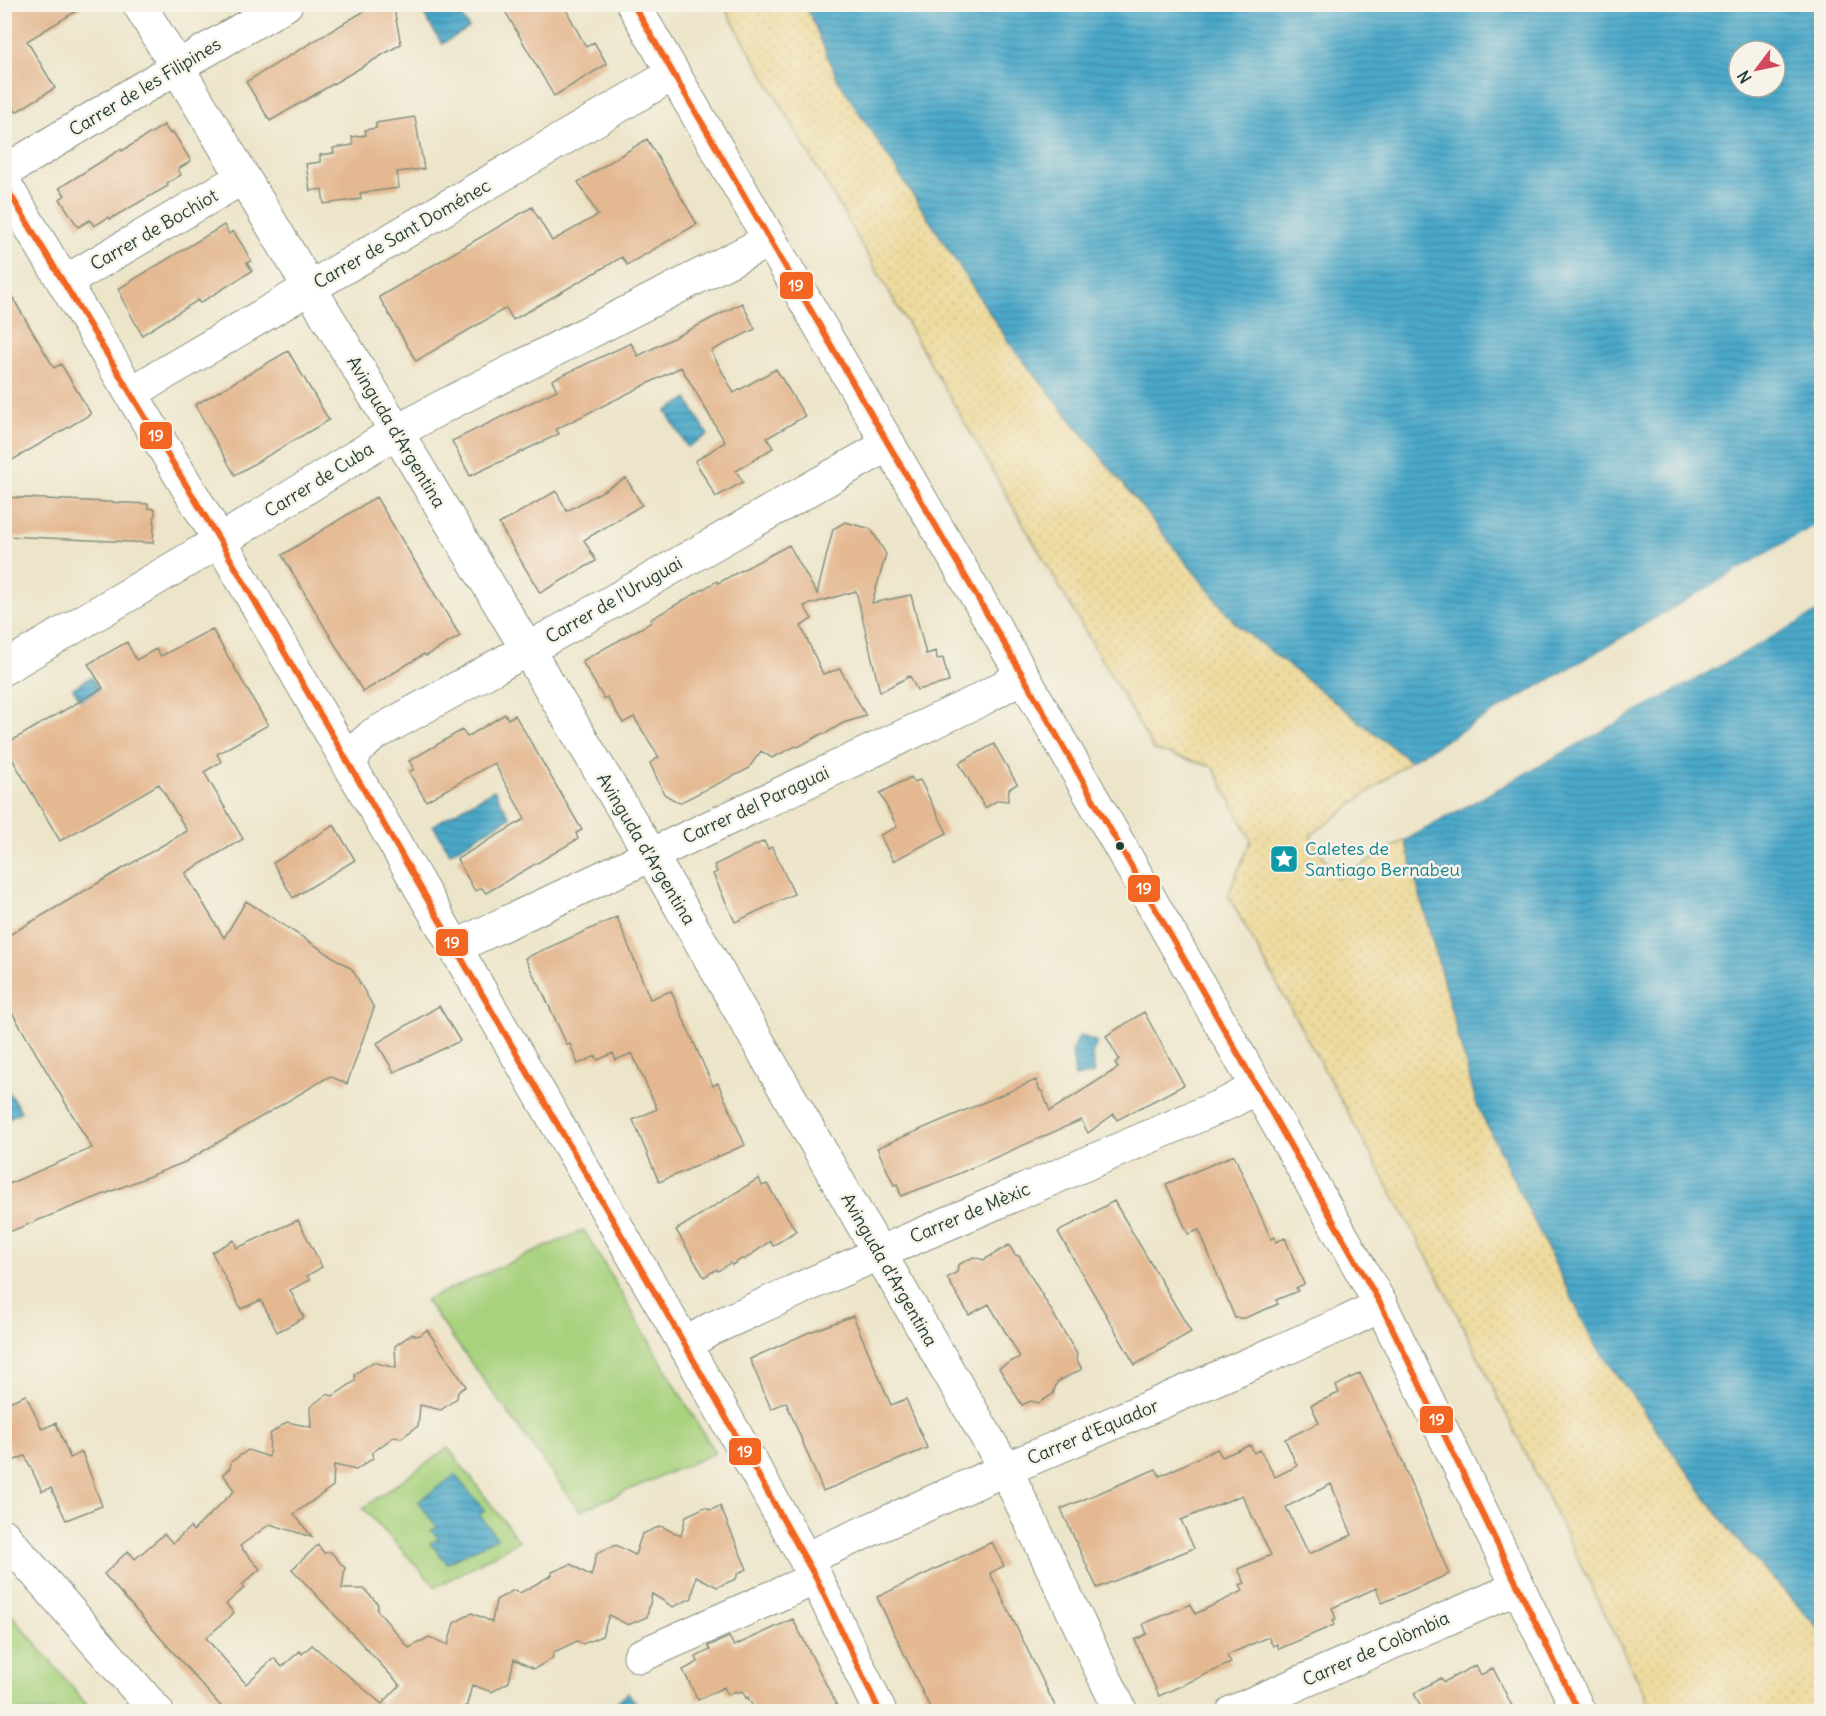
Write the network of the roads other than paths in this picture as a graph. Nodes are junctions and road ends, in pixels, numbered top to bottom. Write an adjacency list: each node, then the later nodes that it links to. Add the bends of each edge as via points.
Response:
1 (139, 4): 4 (street, Avinguda d'Argentina)
2 (286, 4): 4 (street, Carrer de les Filipines)
3 (633, 4): 5 (street)
4 (177, 67): 6 (street, Carrer de les Filipines); 7 (street, Avinguda d'Argentina)
5 (673, 74): 9 (street); 11 (street, Carrer de Sant Doménec)
6 (4, 172)
7 (242, 178): 10 (street, Carrer de Bochiot); 11 (street, Avinguda d'Argentina)
8 (4, 183): 10 (street)
9 (770, 240): 13 (street, Carrer de Cuba); 14 (street)
10 (65, 282): 12 (street)
11 (309, 288): 12 (street, Carrer de Sant Doménec); 13 (street, Avinguda d'Argentina)
12 (131, 393): 15 (street)
13 (397, 432): 15 (street, Carrer de Cuba); 16 (street, Avinguda d'Argentina)
14 (889, 444): 16 (street, Carrer de l'Uruguai); 18 (street)
15 (220, 541): 17 (street, Carrer de Cuba); 19 (street)
16 (526, 650): 19 (street, Carrer de l'Uruguai, via 373,735); 20 (street, Avinguda d'Argentina)
17 (4, 668)
18 (1023, 676): 20 (street, Carrer del Paraguai, via 978,701); 22 (street)
19 (349, 765): 21 (street)
20 (651, 855): 21 (street, Carrer del Paraguai); 23 (street, Avinguda d'Argentina)
21 (455, 947): 25 (street)
22 (1257, 1087): 23 (street, Carrer de Mèxic); 24 (street)
23 (879, 1253): 25 (street, Carrer de Mèxic, via 711,1329); 26 (street, Avinguda d'Argentina)
24 (1382, 1305): 26 (street, Carrer d'Equador); 29 (street)
25 (685, 1345): 28 (street)
26 (1006, 1470): 28 (street, Carrer d'Equador); 33 (street, Avinguda d'Argentina)
27 (4, 1536): 31 (street)
28 (811, 1568): 30 (street, Carrer d'Equador); 32 (street)
29 (1519, 1587): 34 (street, Carrer de Colòmbia); 35 (street)
30 (640, 1656)
31 (157, 1712)
32 (880, 1712)
33 (1121, 1712)
34 (1233, 1712)
35 (1579, 1712)

